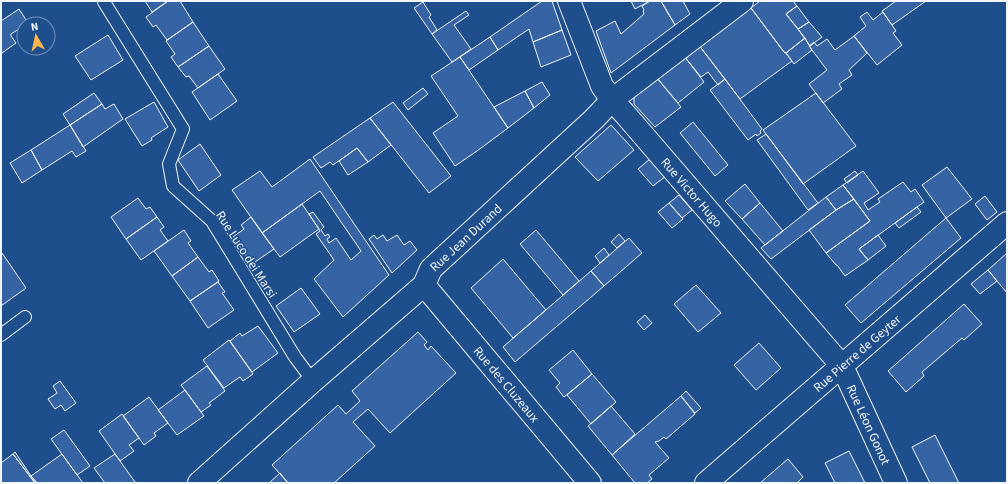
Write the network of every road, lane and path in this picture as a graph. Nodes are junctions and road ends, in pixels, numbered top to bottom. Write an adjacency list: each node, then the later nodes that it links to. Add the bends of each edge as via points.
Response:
1 (568, 1): 4 (street, Rue Victor Hugo, via 602,86)
2 (742, 1): 4 (street, Rue Jean Durand)
3 (104, 2): 10 (lane, Rue Luco dei Marsi, via 183,129 168,164 173,186 212,221 295,357)
4 (612, 100): 6 (street, Rue Jean Durand, via 594,120 431,269); 9 (street, Rue Victor Hugo)
5 (1007, 223): 9 (street, Rue Pierre de Geyter)
6 (424, 285): 10 (street, Rue Jean Durand); 12 (street, Rue des Cluzeaux)
7 (25, 318): 8 (lane)
8 (1, 335)
9 (842, 366): 13 (street, Rue Pierre de Geyter); 14 (street, Rue Léon Gonot)
10 (313, 381): 11 (street, Rue Jean Durand)
11 (199, 483)
12 (590, 483)
13 (706, 483)
14 (896, 483)

